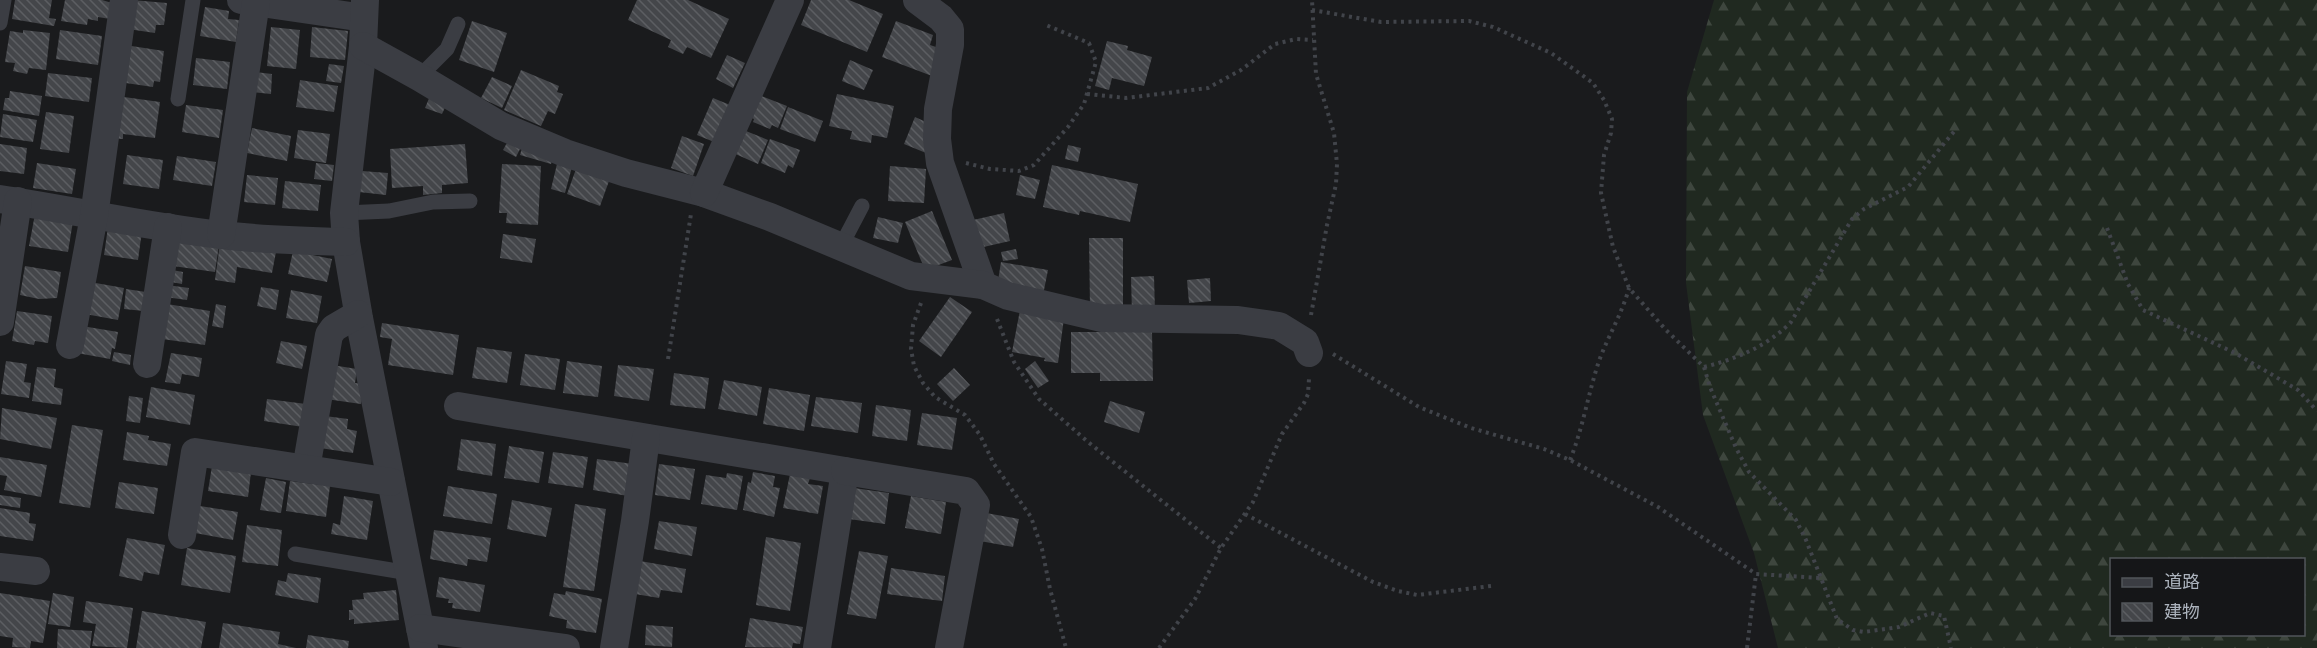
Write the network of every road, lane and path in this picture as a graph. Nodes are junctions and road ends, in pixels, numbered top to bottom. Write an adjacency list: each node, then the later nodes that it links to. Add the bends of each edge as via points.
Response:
1 (3, 0): 10 (lane)
2 (124, 0): 25 (street)
3 (194, 0): 17 (lane)
4 (790, 0): 20 (street)
5 (918, 0): 19 (street, via 950,29 938,109)
6 (1312, 0): 9 (path)
7 (248, 1): 8 (street); 28 (street)
8 (364, 9): 14 (street)
9 (1312, 10): 13 (path); 33 (path, via 1382,22 1469,21 1493,27 1551,53 1593,83 1611,119 1601,193 1613,247)
10 (0, 23)
11 (458, 24): 15 (lane, via 447,49)
12 (1046, 25): 16 (path, via 1089,44 1096,62)
13 (1313, 40): 16 (path, via 1275,44 1208,88 1126,98); 37 (path, via 1316,74 1334,133 1337,164)
14 (363, 46): 15 (street); 24 (street)
15 (419, 77): 20 (street, via 501,126 564,153)
16 (1087, 94): 19 (path, via 1068,127 1035,165 1018,171 990,169)
17 (178, 99)
18 (1957, 128): 40 (path, via 1908,187 1852,219 1791,322 1779,335 1733,360)
19 (939, 156): 32 (street)
20 (699, 192): 30 (street); 38 (path)
21 (9, 200): 25 (street); 35 (street)
22 (470, 201): 24 (lane, via 433,202 389,212)
23 (862, 206): 30 (lane)
24 (344, 213): 29 (street)
25 (94, 216): 26 (street); 36 (street)
26 (168, 227): 28 (street); 39 (street)
27 (2107, 228): 42 (path, via 2128,284 2143,310 2235,352 2298,390)
28 (221, 235): 29 (street)
29 (346, 242): 34 (street)
30 (841, 246): 31 (street, via 912,276)
31 (929, 279): 32 (street); 63 (path, via 913,325 914,366 935,398 965,415 1031,516)
32 (983, 285): 37 (street, via 1019,299 1101,318 1238,320 1279,326); 50 (path, via 1014,362 1039,399)
33 (1629, 288): 40 (path); 44 (path, via 1623,312 1600,358)
34 (358, 314): 45 (street, via 329,335); 47 (street)
35 (0, 322)
36 (70, 345)
37 (1307, 348): 44 (path, via 1341,357 1419,407); 48 (path, via 1308,394 1282,434)
38 (668, 358)
39 (147, 364)
40 (1704, 367): 56 (path, via 1749,472 1796,520)
41 (458, 406): 43 (street)
42 (2317, 411)
43 (646, 438): 46 (street); 60 (street)
44 (1570, 460): 55 (path, via 1658,507)
45 (306, 469): 47 (street); 49 (street, via 195,452)
46 (845, 471): 61 (street); 62 (street, via 966,491 976,505)
47 (391, 482): 54 (street)
48 (1245, 514): 50 (path); 57 (path, via 1372,582 1398,591 1417,595)
49 (182, 535)
50 (1221, 548): 64 (path, via 1195,599)
51 (295, 554): 54 (lane)
52 (0, 567): 53 (street)
53 (36, 571)
54 (409, 573): 58 (street)
55 (1756, 574): 56 (path); 65 (path)
56 (1821, 578): 66 (path, via 1837,619 1853,630 1899,627 1930,613 1944,616)
57 (1491, 586)
58 (422, 638): 59 (street)
59 (566, 648)
60 (614, 648)
61 (817, 648)
62 (950, 648)
63 (1066, 648)
64 (1159, 648)
65 (1747, 648)
66 (1951, 648)

